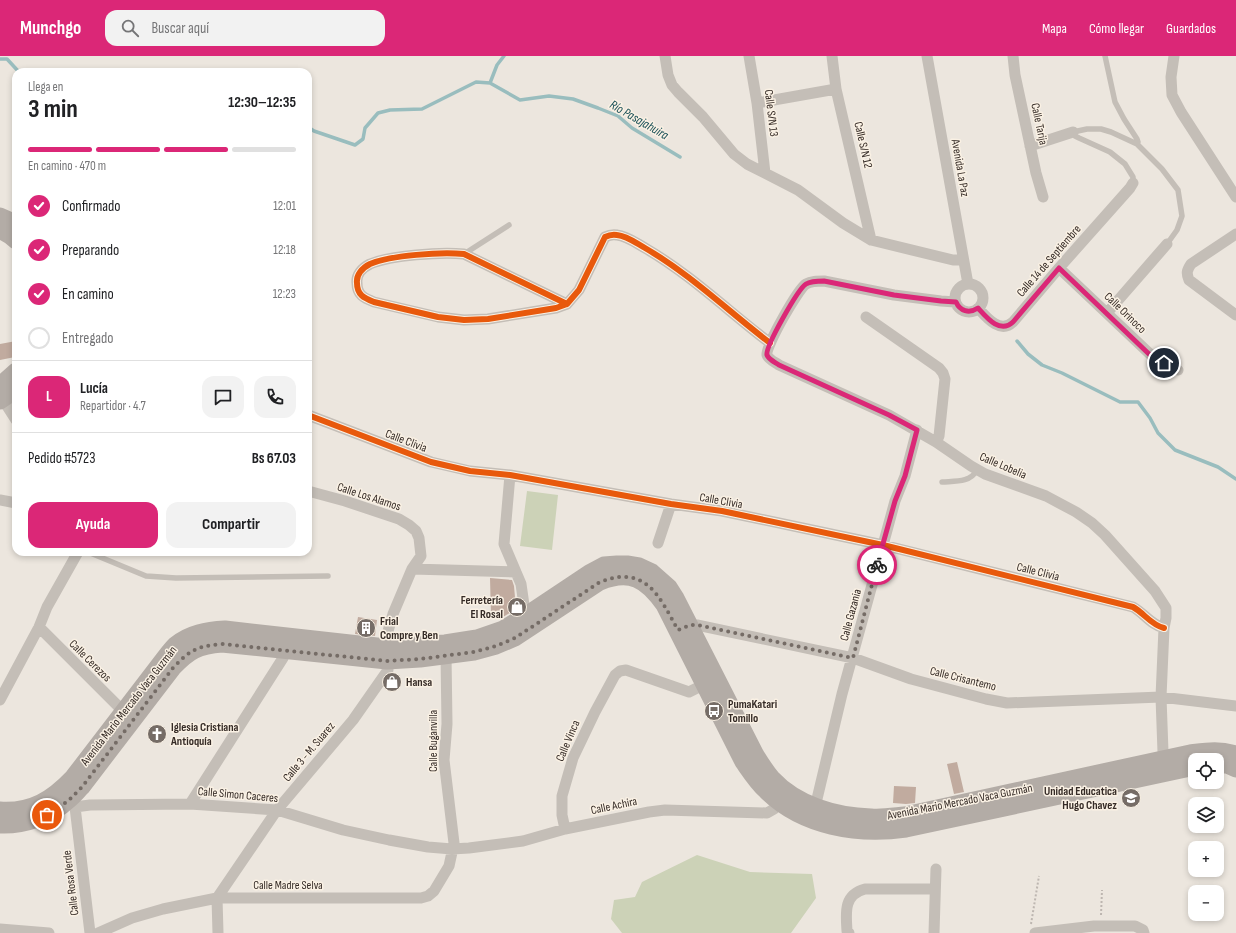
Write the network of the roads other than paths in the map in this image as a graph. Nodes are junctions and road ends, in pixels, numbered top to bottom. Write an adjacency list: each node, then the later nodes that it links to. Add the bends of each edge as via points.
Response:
1 (665, 56): 13 (street, via 672,86 703,117 734,154 746,164)
2 (749, 56): 9 (street, Calle S/N 13)
3 (832, 56): 8 (street, Calle S/N 12)
4 (927, 56): 26 (street, Avenida La Paz)
5 (1013, 56): 12 (street, Calle Tarija)
6 (1105, 56): 11 (lane, via 1116,102 1137,139)
7 (1174, 56): 16 (street, via 1172,95)
8 (836, 89): 9 (street); 23 (street, Calle S/N 12)
9 (757, 103): 13 (street, Calle S/N 13)
10 (1073, 132): 11 (lane, via 1101,129); 12 (street); 14 (lane, via 1075,136 1110,152 1125,164 1133,177)
11 (1137, 144): 24 (lane, via 1162,169 1178,190 1182,216 1177,230)
12 (1030, 146): 15 (street, Calle Tarija)
13 (765, 173): 23 (street, via 798,190)
14 (1133, 183): 27 (street, Calle 14 de Septiembre)
15 (1043, 197)
16 (1236, 197)
17 (0, 216): 18 (main road)
18 (12, 221)
19 (509, 225): 25 (lane)
20 (0, 230): 22 (main road)
21 (1236, 234): 33 (street, via 1191,264 1187,275 1189,280)
22 (12, 238)
23 (871, 240): 26 (street, via 953,260)
24 (1167, 244): 32 (street)
25 (464, 254): 30 (street); 30 (street, via 405,257 369,265 359,272 356,279 357,288 364,298 374,302 438,317 464,320 540,311)
26 (963, 260): 28 (street, Avenida La Paz)
27 (1059, 268): 31 (street, Calle 14 de Septiembre, via 1009,326 995,324); 32 (street, Calle Orinoco)
28 (968, 284): 29 (street, via 957,290); 31 (street, via 976,286 981,292 982,300)
29 (956, 302): 31 (street, via 964,310 972,311); 35 (street, via 894,295 813,281 805,284 796,295)
30 (567, 304): 35 (street, via 579,290 605,237 611,234 618,235 660,257 687,276)
31 (978, 308)
32 (1107, 313): 36 (street, Calle Orinoco, via 1150,355)
33 (1236, 315)
34 (866, 317): 42 (street, via 943,373 945,380 939,436)
35 (770, 343): 41 (street, Calle Lobelia, via 768,357 779,365)
36 (1178, 370)
37 (12, 378): 38 (main road)
38 (4, 393): 39 (street)
39 (12, 414)
40 (312, 417): 44 (street, Calle Clivia, via 431,462 470,471)
41 (917, 430): 42 (street, Calle Lobelia); 51 (street, Calle Gazania)
42 (936, 442): 43 (street, Calle Lobelia)
43 (977, 470): 45 (lane, via 968,479); 60 (street, Calle Lobelia, via 1046,496 1092,523 1155,591 1166,608)
44 (510, 475): 49 (street, Calle Clivia); 55 (street, via 504,544)
45 (942, 482)
46 (312, 493): 54 (street, Calle Los Alamos, via 399,519 409,525 419,538 420,556)
47 (0, 500): 48 (street)
48 (12, 502)
49 (671, 504): 50 (street); 51 (street, Calle Clivia, via 722,511)
50 (658, 543)
51 (883, 545): 60 (street, Calle Clivia, via 1133,607 1153,624); 64 (street, Calle Gazania)
52 (76, 556): 58 (street, via 47,607)
53 (98, 556): 56 (lane, via 146,576)
54 (412, 569): 55 (street); 63 (street, Calle Los Alamos, via 393,614 386,638)
55 (516, 572): 57 (street, via 521,584 524,605)
56 (328, 576)
57 (529, 613): 59 (main road, Avenida Mario Mercado Vaca Guzmán, via 604,565 627,564 652,572 665,583 676,598); 62 (main road, Avenida Mario Mercado Vaca Guzmán, via 503,629)
58 (39, 628): 67 (street); 69 (street, Calle Cerezos)
59 (684, 628): 62 (main road, Avenida Mario Mercado Vaca Guzmán, via 650,586 621,576 600,582 515,638 496,646 474,652); 64 (street, Calle Crisantemo, via 698,625); 65 (main road, Avenida Mario Mercado Vaca Guzmán); 80 (main road, Avenida Mario Mercado Vaca Guzmán, via 756,756 772,778 800,799)
60 (1164, 628): 66 (street, Calle Lobelia)
61 (286, 643): 63 (main road, Avenida Mario Mercado Vaca Guzmán); 69 (main road, Avenida Mario Mercado Vaca Guzmán, via 222,644 195,650 185,655); 77 (street, via 283,658)
62 (445, 649): 63 (main road, Avenida Mario Mercado Vaca Guzmán); 83 (street, Calle Buganvilla, via 447,724 444,760 453,827)
63 (386, 654): 79 (street, Calle 3 - M. Suarez, via 388,670 353,720)
64 (853, 658): 66 (street, Calle Crisantemo, via 911,679 1007,703); 80 (street, Calle Gazania, via 817,799)
65 (705, 684): 76 (main road, Avenida Mario Mercado Vaca Guzmán, via 743,762 765,791); 82 (street, Calle Vinca, via 689,692 626,670 615,675 573,758 562,796)
66 (1161, 697): 68 (street, Calle Crisantemo); 72 (street, Calle Lobelia)
67 (0, 700)
68 (1236, 706)
69 (129, 716): 75 (main road, Avenida Mario Mercado Vaca Guzmán, via 73,777)
70 (1236, 754): 72 (main road, Avenida Mario Mercado Vaca Guzmán, via 1212,750 1190,753)
71 (1224, 765): 74 (main road)
72 (1166, 766): 73 (main road, Avenida Mario Mercado Vaca Guzmán); 80 (main road, Avenida Mario Mercado Vaca Guzmán, via 890,831 873,832 826,824)
73 (1188, 767)
74 (1236, 768)
75 (68, 800): 77 (street, Calle Simon Caceres, via 90,805); 78 (main road, Avenida Mario Mercado Vaca Guzmán, via 42,802 22,809); 81 (main road, Avenida Mario Mercado Vaca Guzmán, via 47,815 27,822); 90 (street, Calle Rosa Verde)
76 (779, 803): 80 (main road, Avenida Mario Mercado Vaca Guzmán, via 792,811); 82 (street, Calle Achira, via 767,813 665,810)
77 (190, 804): 79 (street, Calle Simon Caceres)
78 (0, 810)
79 (277, 810): 83 (street, Calle Simon Caceres, via 343,830 405,843); 86 (street, Calle 3 - M. Suarez)
80 (807, 810)
81 (0, 825)
82 (565, 829): 83 (street, Calle Achira, via 523,841)
83 (452, 849): 86 (street, Calle Madre Selva, via 449,866 434,891 421,898)
84 (936, 869): 85 (street)
85 (935, 889): 93 (street, via 857,891 846,907); 94 (street)
86 (217, 898): 91 (street, Calle Madre Selva, via 157,910); 92 (street)
87 (0, 929): 89 (street)
88 (1033, 930): 95 (street, via 1135,926)
89 (49, 933)
90 (90, 933)
91 (98, 933)
92 (218, 933)
93 (848, 933)
94 (934, 933)
95 (1144, 933)

